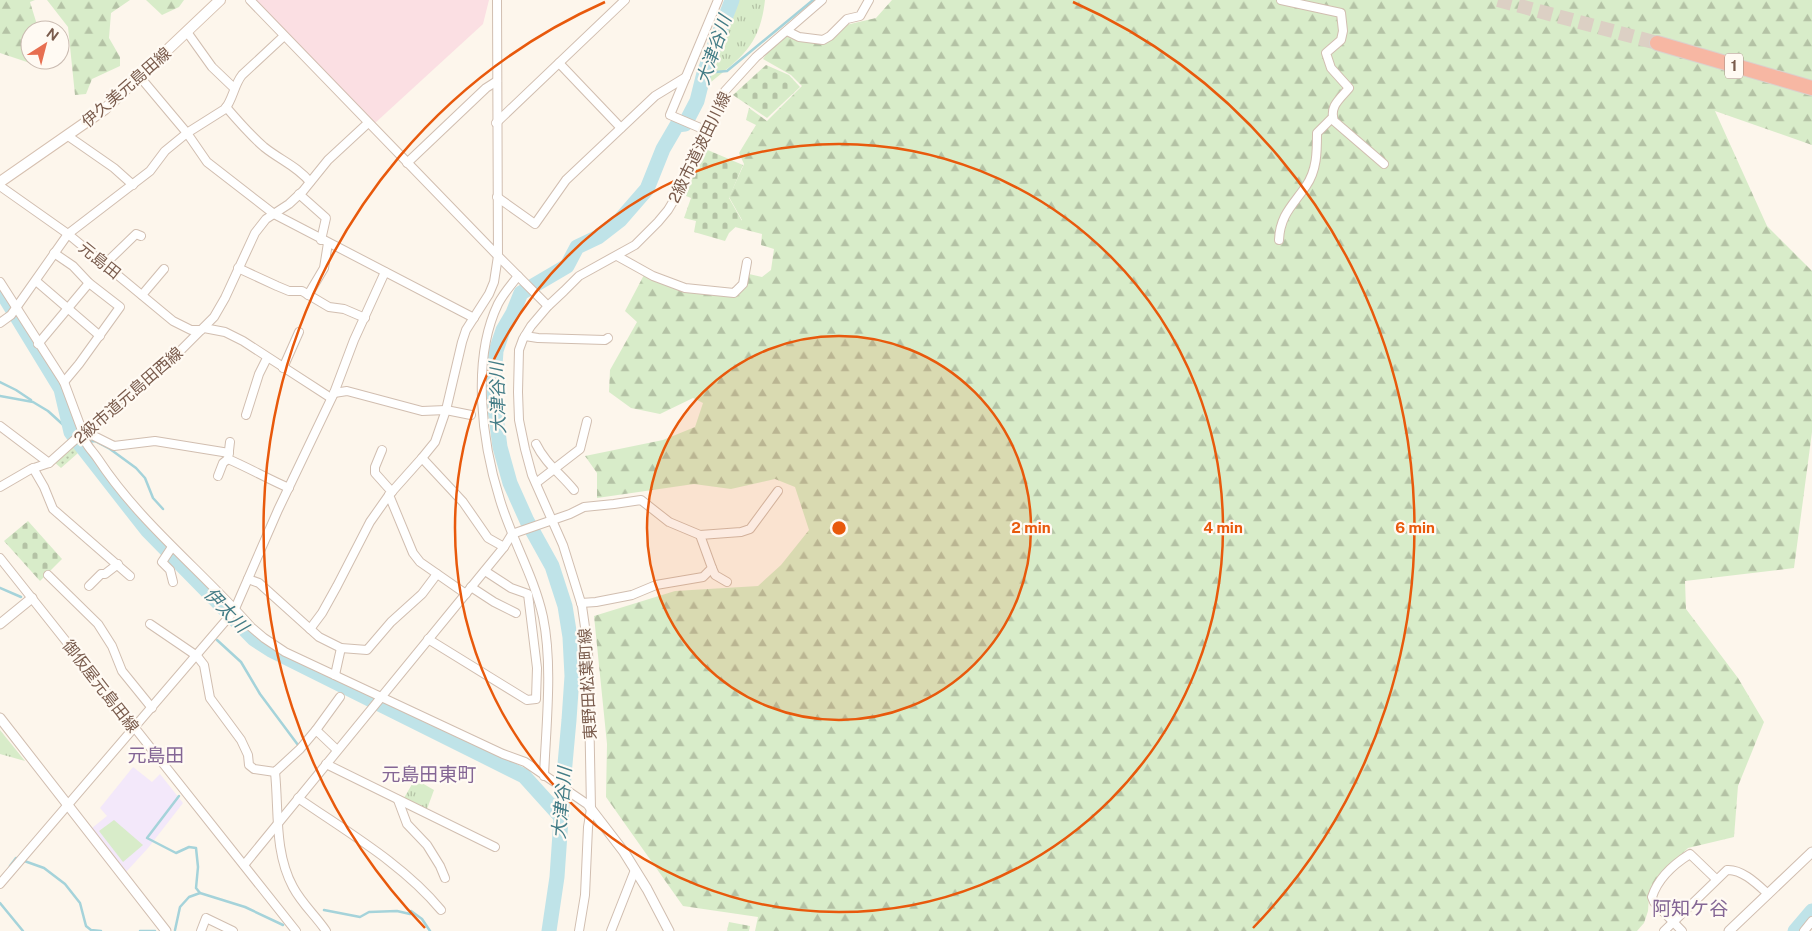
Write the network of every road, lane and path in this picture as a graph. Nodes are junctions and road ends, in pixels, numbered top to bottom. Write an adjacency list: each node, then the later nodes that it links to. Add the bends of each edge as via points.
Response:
1 (220, 0): 10 (main road, 伊久美元島田線)
2 (250, 0): 11 (street)
3 (497, 0): 16 (street)
4 (625, 0): 13 (street)
5 (718, 0): 15 (street)
6 (822, 0): 9 (street, 2級市道波田川線)
7 (870, 0): 9 (street, via 860,16 847,19 822,40 799,37)
8 (1281, 0): 20 (street, via 1341,13 1344,31 1341,40 1326,53 1331,68 1349,88 1332,107)
9 (787, 31): 24 (street, 2級市道波田川線, via 724,91)
10 (188, 32): 14 (main road, 伊久美元島田線); 17 (street, via 212,67)
11 (284, 36): 17 (street, via 242,75); 21 (street)
12 (1657, 43): 18 (highway, 1)
13 (560, 63): 22 (street); 23 (street)
14 (140, 77): 25 (street); 26 (main road, 伊久美元島田線, via 105,109)
15 (686, 78): 23 (street, via 654,96); 24 (street, via 670,114)
16 (497, 81): 22 (street); 27 (street)
17 (234, 88): 19 (street)
18 (1812, 88)
19 (226, 107): 25 (street); 30 (street, via 263,146 300,170)
20 (1333, 117): 28 (street); 38 (street, via 1316,133 1314,170 1282,220)
21 (368, 123): 27 (street); 30 (street, 2級市道元島田西線, via 328,160)
22 (496, 123): 34 (street)
23 (622, 128): 34 (street, via 566,180 535,224)
24 (705, 130): 42 (street, 2級市道波田川線, via 668,210 647,234)
25 (186, 133): 31 (street); 35 (street, via 208,162)
26 (68, 136): 29 (main road, 伊久美元島田線); 31 (street)
27 (407, 163): 41 (street)
28 (1384, 164)
29 (0, 182)
30 (310, 182): 33 (street, 2級市道元島田西線)
31 (133, 185): 36 (street)
32 (0, 186): 36 (street, 元島田)
33 (299, 194): 35 (street, 2級市道元島田西線); 39 (street, via 326,218)
34 (497, 197): 41 (street)
35 (274, 214): 39 (street); 45 (street, 2級市道元島田西線, via 255,233)
36 (68, 234): 40 (street); 44 (street, 元島田)
37 (141, 236): 44 (street, via 136,234)
38 (1279, 240)
39 (325, 242): 47 (street); 53 (street, via 324,268)
40 (54, 253): 50 (street); 51 (street)
41 (498, 256): 48 (street); 58 (street, via 490,294)
42 (617, 256): 43 (street, via 653,276 685,288 734,293 743,284); 54 (street, 2級市道波田川線, via 580,276)
43 (747, 262)
44 (105, 264): 52 (street, 元島田)
45 (238, 268): 53 (street); 60 (street, 2級市道元島田西線, via 214,318)
46 (164, 269): 52 (street)
47 (385, 272): 57 (street); 58 (street)
48 (519, 278): 54 (street); 92 (street, via 504,293 492,320 482,381 486,443 500,501)
49 (0, 282): 56 (street)
50 (36, 282): 55 (street); 56 (street)
51 (89, 283): 55 (street); 62 (street, via 120,307)
52 (142, 295): 60 (street, 元島田, via 173,321 191,330)
53 (308, 296): 57 (street, via 329,307)
54 (548, 306): 63 (street, 東野田松葉町線)
55 (67, 309): 62 (street); 65 (street)
56 (14, 311): 59 (street); 65 (street)
57 (365, 318): 69 (street)
58 (474, 318): 70 (street, via 462,342)
59 (0, 323)
60 (202, 329): 66 (street, 元島田, via 225,332); 75 (street, 2級市道元島田西線, via 157,374 118,400)
61 (299, 332): 67 (street)
62 (100, 336): 68 (street)
63 (525, 336): 64 (street); 85 (street, 東野田松葉町線, via 518,362 519,420)
64 (608, 338)
65 (38, 344): 68 (street)
66 (267, 358): 67 (street, 元島田); 71 (street, via 258,374)
67 (283, 368): 69 (street, 元島田)
68 (64, 382): 75 (street)
69 (333, 396): 70 (street, via 347,391 422,411); 87 (street)
70 (446, 410): 72 (street); 80 (street, via 434,442)
71 (246, 415)
72 (471, 415)
73 (587, 422): 83 (street, via 580,449)
74 (2, 431): 81 (street)
75 (82, 434): 79 (street, via 114,446 155,441); 81 (street, 2級市道元島田西線); 94 (street, via 84,442 117,485)
76 (230, 442): 79 (street)
77 (536, 444): 83 (street, via 541,456)
78 (382, 450): 90 (street, via 375,472)
79 (229, 456): 84 (street); 87 (street)
80 (422, 458): 90 (street); 95 (street, via 463,502 488,538)
81 (49, 463): 82 (street, 2級市道元島田西線)
82 (33, 468): 86 (street, 2級市道元島田西線); 97 (street, via 53,509)
83 (554, 470): 85 (street); 88 (street)
84 (218, 476)
85 (536, 483): 91 (street, 東野田松葉町線)
86 (0, 488)
87 (288, 488): 103 (street)
88 (574, 490)
89 (778, 490): 93 (street, via 750,529)
90 (390, 494): 100 (street, via 413,553); 114 (street, via 370,522 322,613)
91 (550, 520): 92 (street); 93 (street, via 584,507 641,500 670,522); 109 (street, 東野田松葉町線, via 563,545)
92 (513, 534): 95 (street); 128 (street, via 531,576 543,617 548,653)
93 (700, 535): 98 (street)
94 (172, 547): 104 (street, via 162,562 170,570); 110 (street)
95 (504, 548): 99 (street)
96 (0, 558): 108 (street, 御仮屋元島田線)
97 (118, 564): 102 (street); 106 (street)
98 (712, 568): 105 (street, via 715,575); 109 (street, via 703,578 656,585 632,595)
99 (485, 571): 107 (street); 115 (street, via 511,588 528,594 537,668 536,700 527,700)
100 (437, 574): 107 (street); 116 (street, via 422,594 390,622 366,650)
101 (48, 575): 121 (street, via 98,624 122,671)
102 (130, 576)
103 (248, 579): 110 (street); 114 (street, via 259,583)
104 (173, 582)
105 (728, 582)
106 (89, 586)
107 (469, 590): 111 (street); 115 (street)
108 (32, 598): 112 (street); 123 (street, 御仮屋元島田線)
109 (581, 603): 132 (street, 東野田松葉町線, via 588,648)
110 (235, 610): 117 (street); 118 (street, via 264,638 285,652)
111 (516, 613)
112 (0, 624)
113 (150, 624): 117 (street)
114 (310, 629): 116 (street)
115 (428, 639): 120 (street)
116 (341, 648): 118 (street)
117 (197, 656): 121 (street); 127 (street, via 204,666 210,698 240,740 249,764 254,769)
118 (334, 675): 120 (street)
119 (340, 697): 124 (street)
120 (380, 698): 125 (street); 128 (street, via 525,762)
121 (152, 708): 123 (street)
122 (0, 718): 131 (street)
123 (135, 728): 131 (street); 136 (street, 御仮屋元島田線)
124 (316, 730): 125 (street); 127 (street)
125 (337, 750): 126 (street)
126 (326, 764): 129 (street); 130 (street)
127 (275, 772): 133 (street)
128 (545, 777): 132 (street)
129 (298, 798): 133 (street); 142 (street, via 378,853)
130 (398, 800): 134 (street); 138 (street, via 407,824 427,845)
131 (68, 805): 140 (street); 145 (street)
132 (589, 807): 137 (street); 150 (street, 東野田松葉町線, via 585,895)
133 (278, 824): 136 (street); 149 (street, via 284,868 304,904)
134 (495, 847)
135 (1812, 852): 141 (street)
136 (244, 865): 148 (street, 御仮屋元島田線)
137 (636, 870): 151 (street); 152 (street)
138 (445, 878)
139 (1716, 879): 141 (street, via 1726,870 1732,870 1754,881); 144 (street); 144 (street, via 1690,854 1673,866 1652,896)
140 (0, 884)
141 (1768, 894): 155 (street)
142 (441, 910)
143 (1812, 921): 156 (street)
144 (1673, 922): 153 (street); 154 (street)
145 (166, 931)
146 (201, 931): 147 (street, via 206,918)
147 (233, 931)
148 (296, 931)
149 (326, 931)
150 (578, 931)
151 (611, 931)
152 (669, 931)
153 (1664, 931)
154 (1682, 931)
155 (1729, 931)
156 (1804, 931)

